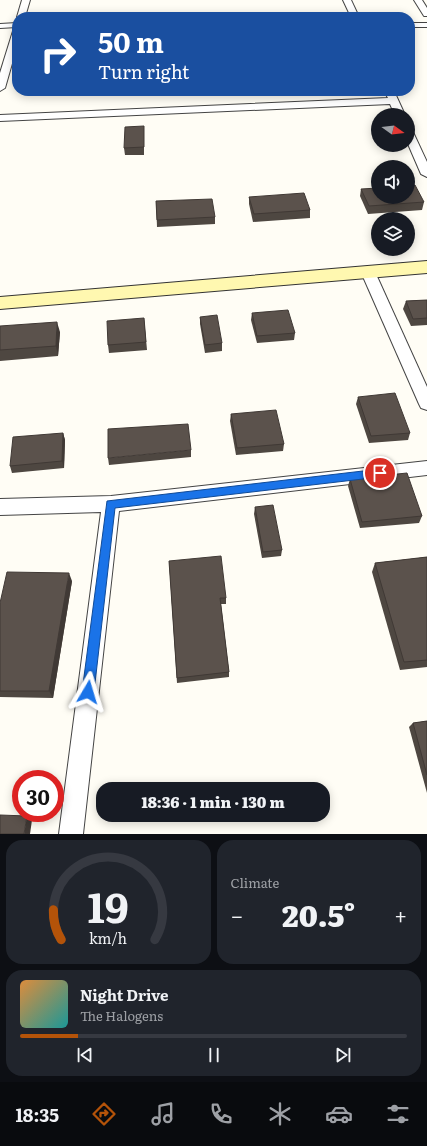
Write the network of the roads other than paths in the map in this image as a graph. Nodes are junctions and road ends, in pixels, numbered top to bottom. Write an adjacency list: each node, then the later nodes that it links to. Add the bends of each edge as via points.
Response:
1 (26, 0): 4 (street)
2 (347, 0): 5 (street)
3 (418, 0): 6 (street)
4 (22, 12)
5 (353, 12)
6 (427, 14)
7 (12, 25): 10 (street)
8 (415, 25): 9 (street)
9 (427, 25)
10 (0, 26)
11 (12, 53): 12 (street)
12 (0, 88)
13 (392, 96): 14 (street)
14 (394, 101): 15 (street); 16 (street)
15 (397, 108)
16 (0, 118)
17 (415, 147): 18 (street)
18 (427, 174)
19 (427, 267): 20 (street)
20 (368, 272): 21 (street); 22 (street)
21 (0, 303)
22 (427, 404)
23 (427, 468): 24 (street)
24 (111, 504): 25 (street); 26 (street)
25 (0, 507)
26 (71, 834)

